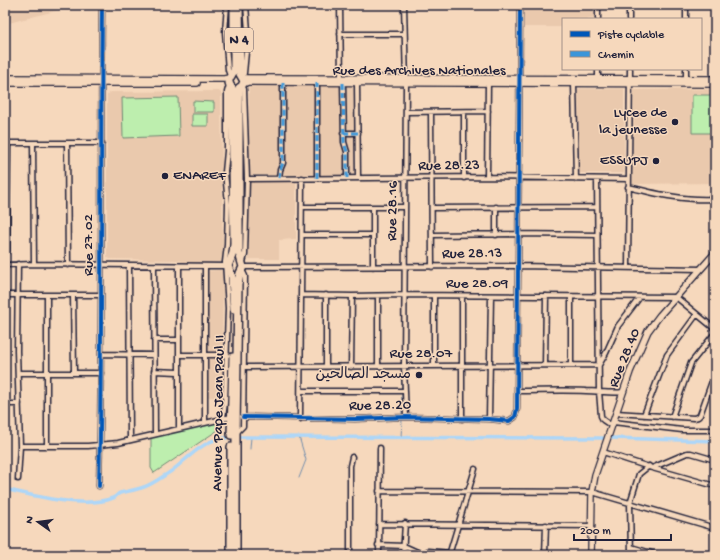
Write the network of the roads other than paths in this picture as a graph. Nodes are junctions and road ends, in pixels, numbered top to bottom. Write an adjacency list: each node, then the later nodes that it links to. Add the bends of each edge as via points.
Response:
1 (102, 5): 24 (street, Rue 27.02)
2 (227, 5): 25 (street, via 225,32 228,70)
3 (234, 5): 25 (highway, Avenue Pape Jean Paul II / N 4)
4 (239, 5): 25 (highway, Avenue Pape Jean Paul II / N 4)
5 (246, 5): 25 (street, via 248,31)
6 (340, 5): 15 (street)
7 (404, 5): 16 (street, Rue 28.16)
8 (520, 5): 28 (street)
9 (598, 5): 12 (street)
10 (629, 5): 13 (street)
11 (686, 5): 14 (street)
12 (598, 18)
13 (629, 18)
14 (686, 18)
15 (340, 34): 16 (street); 26 (street)
16 (404, 34): 27 (street, Rue 28.16)
17 (598, 70): 21 (street)
18 (630, 70): 29 (street)
19 (686, 70): 22 (street)
20 (5, 78): 24 (street)
21 (598, 79): 28 (street, Rue des Archives Nationales); 29 (street, Rue des Archives Nationales)
22 (686, 79): 23 (street, Rue des Archives Nationales); 29 (street, Rue des Archives Nationales)
23 (715, 79)
24 (101, 81): 25 (street); 30 (street); 46 (street, Rue 27.02)
25 (236, 81): 26 (street, Rue des Archives Nationales); 31 (street, Rue des Archives Nationales); 48 (street, via 244,89); 86 (highway, Avenue Pape Jean Paul II / N 4, via 234,244); 92 (highway, Avenue Pape Jean Paul II / N 4, via 239,253)
26 (342, 81): 27 (street, Rue des Archives Nationales); 32 (street, Rue des Archives Nationales); 33 (street, Rue des Archives Nationales); 42 (street)
27 (406, 81): 28 (street, Rue des Archives Nationales); 33 (street, Rue des Archives Nationales); 34 (street, Rue des Archives Nationales); 38 (street, Rue 28.16)
28 (520, 81): 34 (street, Rue des Archives Nationales); 35 (street, Rue des Archives Nationales); 56 (street)
29 (630, 81): 35 (street, Rue des Archives Nationales); 36 (street, Rue des Archives Nationales); 60 (street)
30 (5, 83)
31 (283, 83): 32 (street, Rue des Archives Nationales); 49 (street, via 284,163)
32 (317, 83): 51 (street)
33 (358, 83): 41 (street)
34 (488, 83): 37 (street)
35 (574, 83): 57 (street)
36 (715, 84)
37 (488, 111): 40 (street); 47 (street)
38 (406, 112): 39 (street); 58 (street, Rue 28.16)
39 (431, 112): 40 (street); 54 (street)
40 (464, 112): 55 (street)
41 (358, 133): 42 (street); 53 (street)
42 (343, 134): 52 (street, via 347,152)
43 (7, 143): 44 (street); 76 (street)
44 (33, 143): 45 (street); 79 (street)
45 (67, 143): 46 (street); 80 (street)
46 (102, 143): 82 (street, Rue 27.02)
47 (487, 177): 55 (street, Rue 28.23); 56 (street, Rue 28.23)
48 (247, 178): 49 (street, Rue 28.23); 92 (street)
49 (279, 178): 50 (street, Rue 28.23)
50 (302, 178): 51 (street, Rue 28.23); 63 (street)
51 (317, 178): 52 (street, Rue 28.23)
52 (347, 178): 53 (street, Rue 28.23)
53 (358, 178): 58 (street, Rue 28.23)
54 (432, 178): 55 (street, Rue 28.23); 58 (street, Rue 28.23); 69 (street)
55 (464, 178)
56 (518, 178): 57 (street, Rue 28.23); 67 (street)
57 (576, 178): 59 (street, Rue 28.23)
58 (406, 179): 65 (street, Rue 28.16)
59 (597, 179): 60 (street, Rue 28.23); 68 (street)
60 (628, 179): 61 (street)
61 (628, 187): 62 (street, via 670,197); 95 (street)
62 (715, 199)
63 (302, 207): 64 (street); 72 (street)
64 (373, 207): 65 (street); 73 (street)
65 (405, 207): 88 (street, Rue 28.16)
66 (496, 207): 67 (street); 69 (street); 70 (street)
67 (518, 207): 68 (street); 71 (street)
68 (597, 207): 75 (street)
69 (433, 208): 74 (street)
70 (496, 234): 71 (street); 74 (street)
71 (518, 234): 75 (street); 89 (street)
72 (302, 235): 73 (street); 87 (street)
73 (373, 235): 93 (street)
74 (433, 235): 94 (street)
75 (597, 235): 90 (street)
76 (7, 251)
77 (715, 253): 96 (street, Rue 28.40)
78 (18, 264): 79 (street); 81 (street); 97 (street)
79 (34, 264): 80 (street)
80 (68, 264): 82 (street)
81 (5, 265)
82 (101, 265): 83 (street); 102 (street, Rue 27.02)
83 (129, 266): 84 (street); 122 (street)
84 (154, 266): 91 (street); 119 (street)
85 (205, 266): 86 (street); 91 (street); 125 (street)
86 (229, 266): 92 (highway, via 235,274); 92 (highway, via 236,259); 126 (highway, Avenue Pape Jean Paul II / N 4, via 233,284)
87 (301, 266): 92 (street, Rue 28.13); 93 (street, Rue 28.13); 98 (street)
88 (405, 266): 93 (street, Rue 28.13); 94 (street, Rue 28.13); 104 (street, Rue 28.16)
89 (518, 266): 90 (street, Rue 28.13); 94 (street, Rue 28.13); 110 (street)
90 (598, 266): 95 (street, Rue 28.13); 113 (street)
91 (179, 267): 120 (street)
92 (242, 267): 136 (street, via 245,276); 168 (highway, Avenue Pape Jean Paul II / N 4, via 238,284)
93 (373, 267)
94 (432, 267)
95 (628, 267): 96 (street, Rue 28.13)
96 (701, 269): 115 (street, Rue 28.40)
97 (18, 294): 99 (street); 100 (street); 142 (street)
98 (301, 294): 103 (street, Rue 28.09); 137 (street)
99 (5, 295)
100 (47, 295): 101 (street); 143 (street)
101 (73, 295): 102 (street); 144 (street)
102 (101, 295): 121 (street, Rue 27.02)
103 (326, 295): 105 (street, Rue 28.09); 138 (street)
104 (404, 295): 106 (street, Rue 28.09); 107 (street, Rue 28.09); 131 (street, Rue 28.16)
105 (352, 296): 106 (street, Rue 28.09); 139 (street)
106 (378, 296): 130 (street)
107 (434, 296): 108 (street, Rue 28.09); 132 (street)
108 (462, 296): 109 (street, Rue 28.09); 133 (street)
109 (491, 296): 110 (street, Rue 28.09); 134 (street)
110 (519, 296): 111 (street, Rue 28.09); 135 (street)
111 (546, 296): 112 (street, Rue 28.09); 127 (street)
112 (571, 297): 113 (street, Rue 28.09); 128 (street)
113 (598, 297): 114 (street, Rue 28.09); 129 (street)
114 (640, 297): 115 (street, Rue 28.09); 129 (street, via 618,326)
115 (676, 297): 116 (street); 151 (street, Rue 28.40, via 648,331)
116 (697, 314): 117 (street); 155 (street, via 667,355)
117 (715, 329)
118 (715, 333): 156 (street, via 691,363)
119 (154, 340): 120 (street); 123 (street)
120 (179, 340): 124 (street)
121 (102, 354): 122 (street); 145 (street, Rue 27.02)
122 (129, 355): 123 (street); 170 (street)
123 (154, 355): 140 (street)
124 (179, 355): 125 (street); 141 (street)
125 (204, 355): 126 (street); 164 (street)
126 (230, 355): 157 (highway, Avenue Pape Jean Paul II / N 4); 160 (street)
127 (545, 365): 128 (street, Rue 28.07); 135 (street, Rue 28.07)
128 (571, 365): 129 (street, Rue 28.07)
129 (599, 365): 150 (street)
130 (378, 366): 131 (street, Rue 28.07); 139 (street, Rue 28.07)
131 (404, 366): 132 (street, Rue 28.07); 148 (street, Rue 28.16)
132 (434, 366): 133 (street, Rue 28.07)
133 (462, 366): 134 (street, Rue 28.07); 162 (street)
134 (490, 366): 135 (street, Rue 28.07); 163 (street)
135 (518, 366): 149 (street)
136 (244, 367): 137 (street, Rue 28.07); 158 (street)
137 (300, 367): 138 (street, Rue 28.07); 147 (street)
138 (326, 367): 139 (street, Rue 28.07)
139 (351, 367)
140 (154, 371): 141 (street); 169 (street)
141 (178, 372): 166 (street)
142 (18, 373): 143 (street); 153 (street)
143 (48, 373): 144 (street); 172 (street)
144 (74, 373): 145 (street)
145 (102, 373): 173 (street, Rue 27.02)
146 (715, 373): 156 (street, via 700,415 694,418)
147 (301, 391): 148 (street); 161 (street)
148 (405, 391): 159 (street, Rue 28.16)
149 (517, 391): 150 (street); 163 (street, Rue 28.20, via 515,417 509,421)
150 (599, 391): 151 (street); 165 (street, via 602,420)
151 (623, 392): 154 (street, Rue 28.40)
152 (5, 404): 153 (street)
153 (19, 404): 171 (street)
154 (616, 413): 155 (street); 165 (street, Rue 28.40)
155 (644, 415): 156 (street)
156 (672, 416)
157 (231, 417): 160 (street); 198 (highway, Avenue Pape Jean Paul II / N 4)
158 (243, 417): 161 (street, Rue 28.20); 168 (street, via 243,426)
159 (406, 417): 161 (street, Rue 28.20); 162 (street, Rue 28.20)
160 (223, 418): 164 (street)
161 (300, 418)
162 (462, 419): 163 (street, Rue 28.20)
163 (489, 419)
164 (205, 422): 166 (street)
165 (613, 424): 167 (street); 175 (street, Rue 28.40)
166 (179, 429): 169 (street)
167 (715, 430)
168 (236, 433): 199 (highway, Avenue Pape Jean Paul II / N 4)
169 (154, 434): 170 (street)
170 (130, 440): 173 (street)
171 (20, 446): 172 (street); 180 (street)
172 (47, 446): 173 (street)
173 (100, 446): 181 (street, Rue 27.02)
174 (380, 448): 183 (street)
175 (603, 452): 178 (street); 185 (street, Rue 28.40)
176 (352, 457): 200 (street)
177 (715, 460): 178 (street, via 687,453)
178 (651, 467): 182 (street); 186 (street, via 639,474)
179 (475, 469): 184 (street)
180 (18, 479)
181 (99, 486)
182 (715, 486)
183 (379, 491): 184 (street); 188 (street)
184 (468, 492): 185 (street); 189 (street)
185 (592, 492): 186 (street); 191 (street, Rue 28.40)
186 (630, 503): 192 (street); 195 (street)
187 (405, 523): 188 (street); 189 (street); 194 (street)
188 (379, 524): 193 (street)
189 (458, 524): 190 (street); 197 (street)
190 (546, 525): 191 (street); 204 (street)
191 (592, 526): 205 (street, Rue 28.40)
192 (715, 528)
193 (378, 545): 194 (street); 201 (street)
194 (404, 546): 202 (street); 203 (street)
195 (631, 548): 206 (street); 207 (street)
196 (428, 551): 197 (street)
197 (450, 554)
198 (231, 555)
199 (236, 555)
200 (350, 555)
201 (379, 555)
202 (403, 555)
203 (424, 555)
204 (545, 555)
205 (591, 555)
206 (631, 555)
207 (658, 555)

